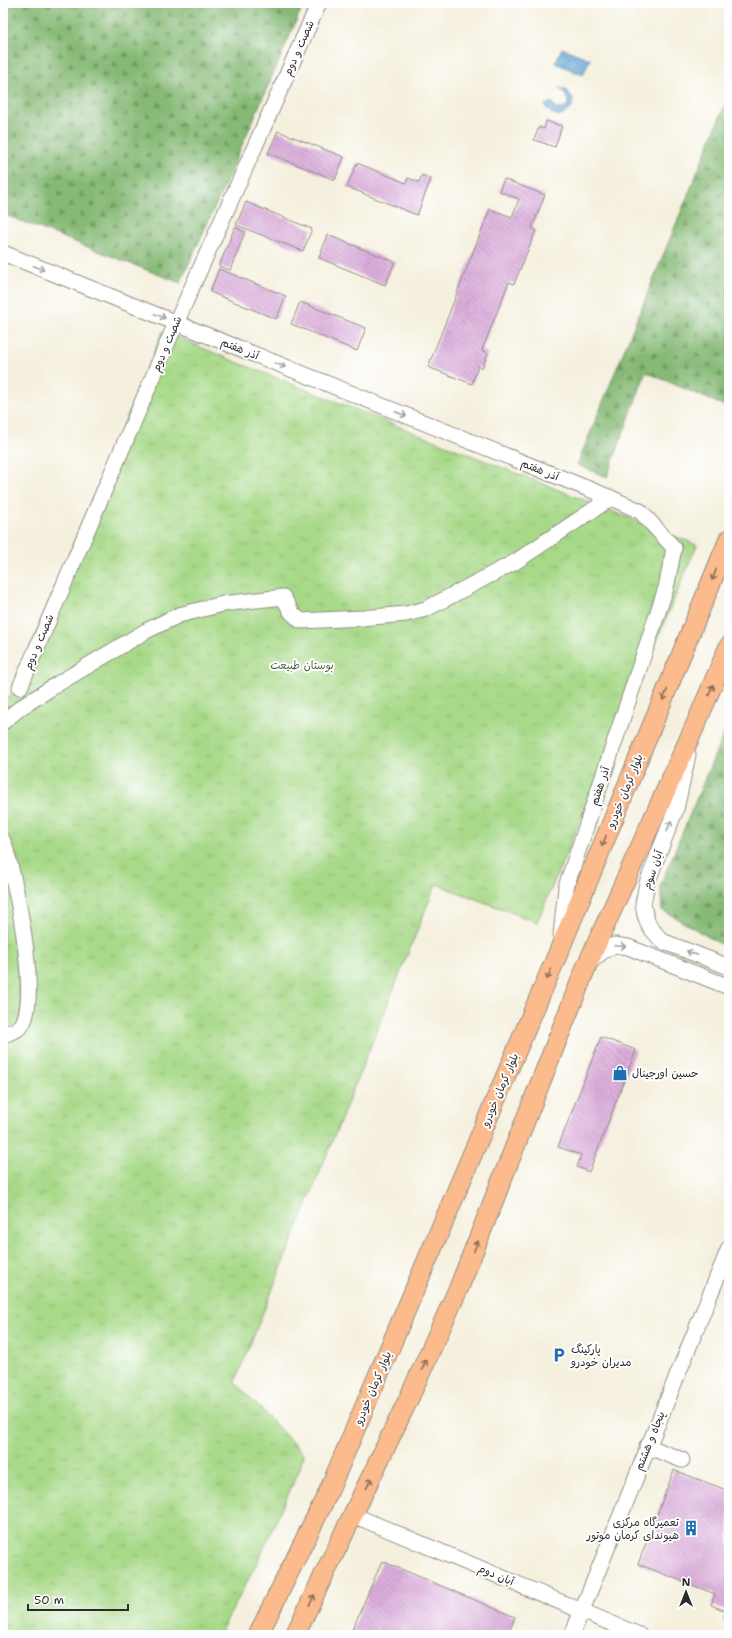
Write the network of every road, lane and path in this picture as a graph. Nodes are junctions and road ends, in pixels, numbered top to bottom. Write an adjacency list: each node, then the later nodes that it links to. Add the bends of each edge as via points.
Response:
1 (319, 3): 3 (street, شصت و دوم)
2 (3, 253): 3 (street, آذر هفتم, one-way to 3)
3 (176, 323): 4 (street, آذر هفتم, one-way to 4); 7 (street, شصت و دوم)
4 (611, 498): 8 (street, via 515,562 426,609 406,614 301,621 292,613 283,597 223,604 179,615 146,631 66,678); 11 (street, آذر هفتم, via 640,511 674,548 666,588 566,887)
5 (729, 539): 11 (main road, بلوار کرمان خودرو, one-way to 11)
6 (729, 646): 9 (main road, one-way to 6)
7 (20, 687)
8 (3, 722)
9 (695, 726): 12 (main road); 13 (street, آبان سوم, one-way to 9, via 662,942 649,926 643,904 648,883 676,809)
10 (3, 841): 15 (street, via 14,879 23,933 28,1000 23,1023 16,1030)
11 (559, 952): 21 (main road, بلوار کرمان خودرو, one-way to 21, via 327,1495)
12 (587, 965): 14 (street, one-way to 14, via 614,946 628,947); 19 (main road, one-way to 12, via 460,1285)
13 (729, 967)
14 (729, 987)
15 (3, 1035)
16 (729, 1248): 17 (street, پنجاه و هشتم)
17 (648, 1446): 18 (street); 20 (street, پنجاه و هشتم)
18 (682, 1460)
19 (353, 1515): 20 (street, آبان دوم); 22 (main road, one-way to 19)
20 (582, 1611): 23 (street, پنجاه و هشتم); 24 (street, آبان دوم)
21 (258, 1635)
22 (295, 1635)
23 (572, 1635)
24 (638, 1635)

